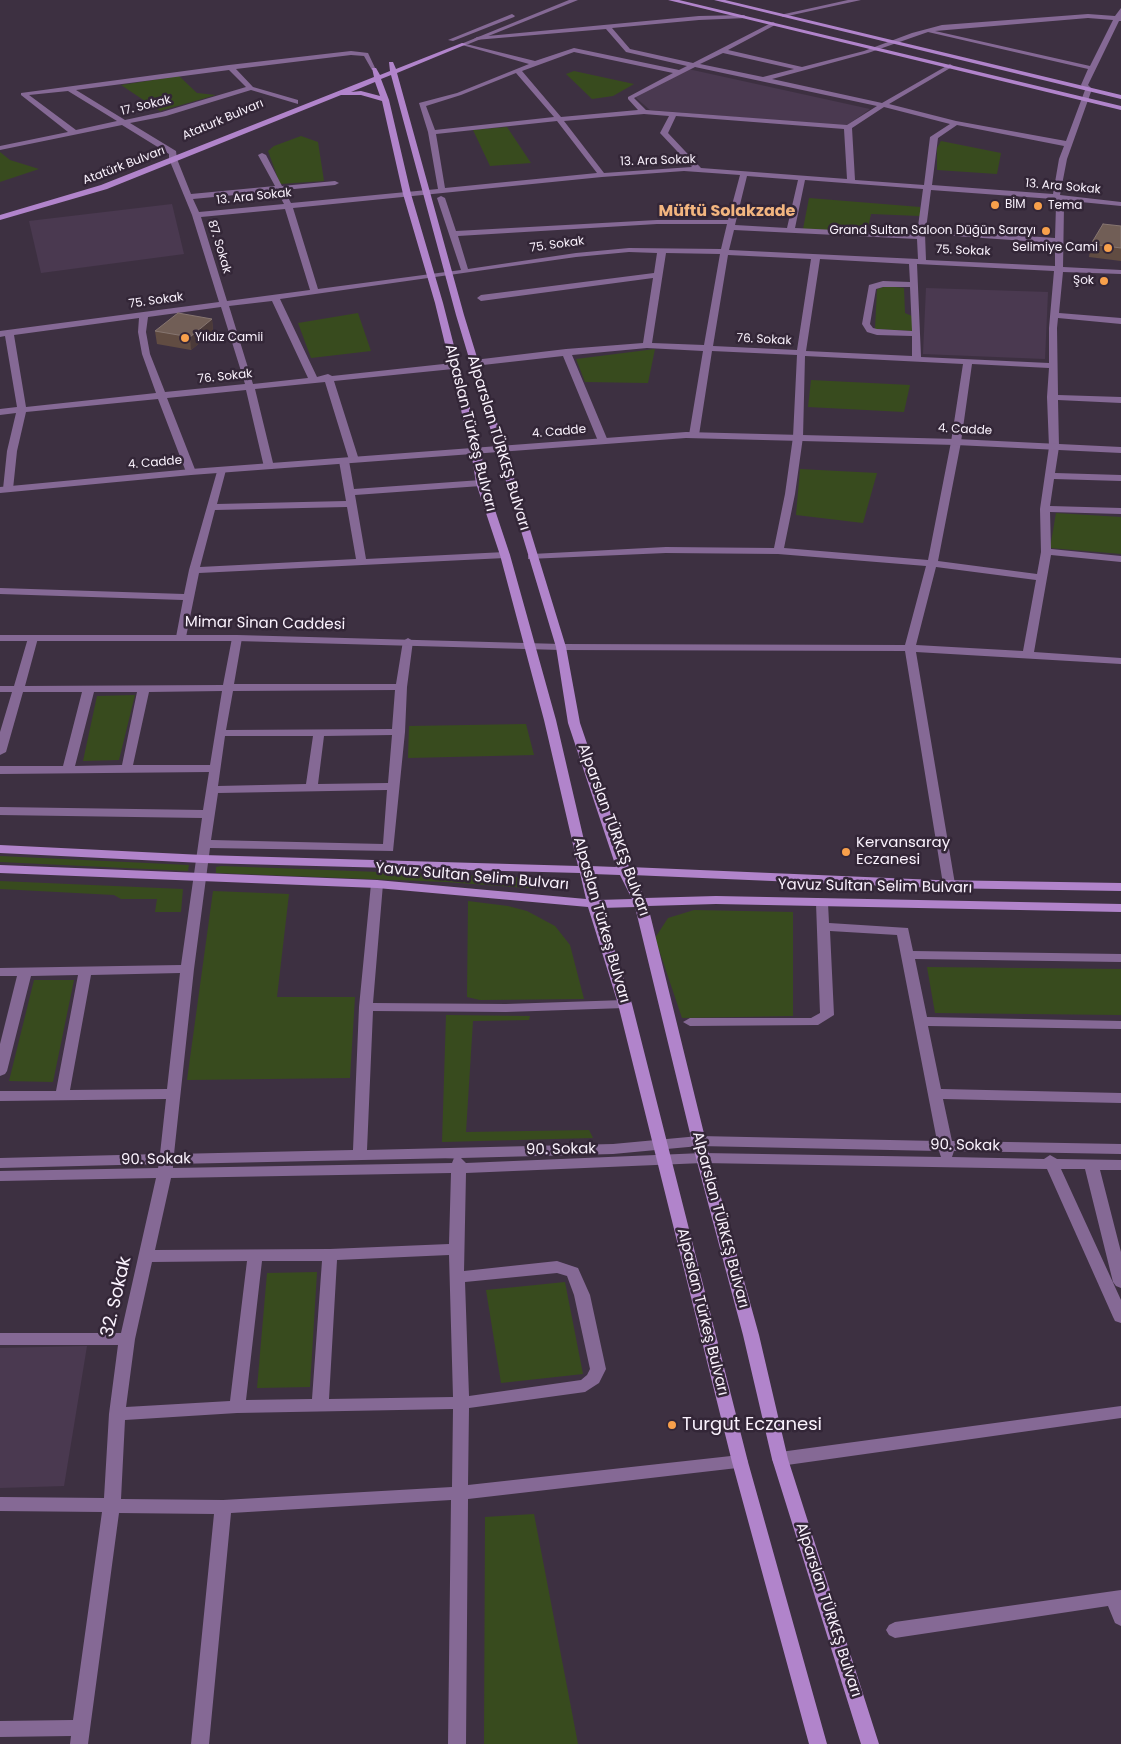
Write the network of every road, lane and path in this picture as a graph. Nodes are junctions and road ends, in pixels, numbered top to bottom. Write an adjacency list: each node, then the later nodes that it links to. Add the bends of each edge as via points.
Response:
1 (575, 0): 12 (street)
2 (671, 0): 8 (main road)
3 (717, 0): 6 (main road)
4 (858, 0): 6 (street)
5 (524, 11): 13 (street)
6 (783, 16): 14 (main road)
7 (1120, 16): 11 (street, via 962,25); 25 (street, via 1102,44)
8 (744, 17): 9 (main road); 10 (street)
9 (773, 24): 17 (main road); 18 (street)
10 (607, 26): 12 (street); 21 (street, via 628,51)
11 (927, 31): 14 (street); 25 (street)
12 (477, 39): 16 (street)
13 (451, 40): 15 (main road)
14 (895, 42): 17 (street); 35 (main road)
15 (442, 43)
16 (464, 44): 20 (street); 24 (main road)
17 (876, 48): 22 (main road); 26 (street)
18 (721, 50): 21 (street); 26 (street)
19 (399, 60): 24 (main road)
20 (535, 63): 27 (street); 28 (street, via 574,50)
21 (692, 64): 28 (street); 31 (street)
22 (950, 66): 38 (main road); 41 (street)
23 (229, 67): 30 (street, via 351,52 366,54); 32 (street); 34 (street)
24 (392, 67): 30 (main road, Atatürk Bulvarı); 63 (main road, Alparslan TÜRKEŞ Bulvarı)
25 (1092, 68): 35 (street, via 1084,85)
26 (802, 69): 31 (street)
27 (518, 71): 45 (street); 49 (street, via 422,105)
28 (678, 72): 43 (street, via 630,98)
29 (366, 73): 30 (main road)
30 (376, 73): 36 (main road, Atatürk Bulvarı); 39 (main road, Alpaslan Türkeş Bulvarı)
31 (762, 80): 41 (street)
32 (251, 88): 40 (street); 47 (street, 17. Sokak)
33 (330, 88): 40 (main road, Ataturk Bulvarı)
34 (70, 89): 47 (street); 50 (street, via 23,94)
35 (1088, 89): 37 (main road); 38 (street)
36 (326, 97): 39 (main road, via 361,93); 54 (main road, Atatürk Bulvarı)
37 (1121, 97)
38 (1085, 99): 42 (main road); 51 (street)
39 (385, 100): 64 (main road, Alpaslan Türkeş Bulvarı)
40 (295, 102): 54 (main road, Ataturk Bulvarı)
41 (883, 105): 46 (street); 48 (street)
42 (1121, 108)
43 (644, 112): 44 (street); 45 (street)
44 (673, 115): 48 (street); 55 (street, via 664,133)
45 (559, 119): 49 (street); 57 (street)
46 (956, 122): 51 (street); 62 (street, via 934,137)
47 (123, 123): 50 (street, 17. Sokak); 54 (street)
48 (848, 127): 59 (street)
49 (432, 132): 65 (street)
50 (75, 134): 52 (street, 17. Sokak)
51 (1068, 144): 67 (street, via 1062,159)
52 (0, 148)
53 (262, 155): 61 (street)
54 (173, 156): 66 (street, 87. Sokak); 70 (main road, Ataturk Bulvarı); 72 (main road, Atatürk Bulvarı, via 104,187)
55 (698, 170): 56 (street, 13. Ara Sokak); 57 (street, 13. Ara Sokak)
56 (744, 174): 58 (street, 13. Ara Sokak); 73 (street)
57 (602, 175): 65 (street, 13. Ara Sokak)
58 (802, 178): 59 (street, 13. Ara Sokak); 74 (street)
59 (851, 182): 62 (street, 13. Ara Sokak)
60 (335, 183): 61 (street)
61 (280, 188): 66 (street); 69 (street)
62 (927, 188): 67 (street, 13. Ara Sokak); 76 (street)
63 (425, 193): 64 (street, 13. Ara Sokak); 65 (street, 13. Ara Sokak); 85 (main road, Alparslan TÜRKEŞ Bulvarı)
64 (407, 194): 69 (street, 13. Ara Sokak); 87 (main road, Alpaslan Türkeş Bulvarı)
65 (442, 194): 75 (street)
66 (188, 197): 71 (street, 87. Sokak)
67 (1056, 197): 68 (street, 13. Ara Sokak); 77 (street, via 1060,206)
68 (1121, 204)
69 (288, 205): 71 (street, 13. Ara Sokak); 89 (street)
70 (0, 210)
71 (196, 214): 92 (street, 87. Sokak)
72 (0, 218)
73 (731, 224): 74 (street); 75 (street, via 657,222); 79 (street)
74 (790, 231): 76 (street)
75 (453, 234): 83 (street)
76 (922, 234): 77 (street); 81 (street)
77 (1059, 241): 82 (street)
78 (662, 250): 79 (street, 75. Sokak); 83 (street, 75. Sokak, via 576,255); 86 (street)
79 (724, 252): 80 (street, 75. Sokak); 99 (street)
80 (816, 256): 81 (street, 75. Sokak); 101 (street)
81 (917, 262): 82 (street, 75. Sokak); 88 (street)
82 (1059, 267): 84 (street, 75. Sokak); 94 (street)
83 (465, 271): 85 (street, 75. Sokak)
84 (1121, 272)
85 (450, 274): 87 (street, 75. Sokak); 104 (main road, Alparslan TÜRKEŞ Bulvarı)
86 (657, 275): 91 (street); 98 (street)
87 (431, 277): 89 (street, 75. Sokak); 105 (main road, Alpaslan Türkeş Bulvarı)
88 (914, 285): 97 (street); 97 (street, via 883,284 872,288 866,324 877,332)
89 (316, 292): 90 (street, 75. Sokak)
90 (275, 297): 92 (street, 75. Sokak); 108 (street)
91 (481, 298)
92 (223, 304): 93 (street, 75. Sokak); 109 (street, 87. Sokak)
93 (144, 315): 96 (street, 75. Sokak); 110 (street, via 144,343)
94 (1055, 315): 95 (street); 106 (street)
95 (1121, 321)
96 (5, 333): 113 (street)
97 (917, 334): 102 (street)
98 (646, 345): 99 (street, 76. Sokak); 100 (street, 76. Sokak)
99 (709, 350): 101 (street, 76. Sokak); 115 (street)
100 (566, 352): 104 (street, 76. Sokak); 117 (street)
101 (801, 354): 102 (street, 76. Sokak); 116 (street)
102 (917, 358): 103 (street, 76. Sokak)
103 (968, 361): 106 (street, 76. Sokak); 118 (street)
104 (474, 363): 120 (main road, Alparslan TÜRKEŞ Bulvarı)
105 (453, 366): 107 (street, 76. Sokak); 122 (main road, Alpaslan Türkeş Bulvarı)
106 (1053, 366): 111 (street)
107 (328, 378): 108 (street, 76. Sokak); 123 (street)
108 (313, 379): 109 (street, 76. Sokak)
109 (250, 388): 110 (street, 76. Sokak); 124 (street, 87. Sokak)
110 (164, 396): 113 (street, 76. Sokak); 126 (street)
111 (1052, 397): 112 (street); 119 (street)
112 (1121, 400)
113 (22, 410): 114 (street, 76. Sokak); 130 (street)
114 (0, 412)
115 (694, 435): 116 (street, 4. Cadde); 117 (street, 4. Cadde)
116 (798, 437): 118 (street, 4. Cadde); 136 (street)
117 (603, 441): 120 (street, 4. Cadde)
118 (956, 442): 119 (street, 4. Cadde); 142 (street)
119 (1054, 447): 121 (street, 4. Cadde); 127 (street)
120 (499, 450): 122 (street, 4. Cadde); 139 (main road, Alparslan TÜRKEŞ Bulvarı)
121 (1121, 450)
122 (476, 452): 123 (street, 4. Cadde); 129 (main road, Alpaslan Türkeş Bulvarı)
123 (349, 460): 124 (street, 4. Cadde); 131 (street)
124 (268, 467): 125 (street, 4. Cadde)
125 (221, 470): 126 (street, 4. Cadde); 133 (street)
126 (191, 472): 130 (street, 4. Cadde)
127 (1051, 476): 128 (street); 134 (street)
128 (1121, 478)
129 (481, 483): 131 (street); 138 (main road, Alpaslan Türkeş Bulvarı)
130 (4, 490)
131 (348, 492): 132 (street)
132 (350, 504): 133 (street); 141 (street)
133 (210, 508): 143 (street)
134 (1045, 508): 135 (street); 137 (street)
135 (1121, 511)
136 (778, 551): 139 (street, via 666,550); 142 (street)
137 (1046, 552): 140 (street); 144 (street)
138 (505, 555): 141 (street); 152 (main road, Alpaslan Türkeş Bulvarı)
139 (532, 557): 153 (main road, Alparslan TÜRKEŞ Bulvarı)
140 (1121, 559)
141 (361, 562): 143 (street)
142 (932, 563): 144 (street); 154 (street)
143 (194, 570): 146 (street)
144 (1042, 578): 155 (street)
145 (0, 591): 146 (street)
146 (189, 597): 147 (street)
147 (181, 637): 149 (street, Mimar Sinan Caddesi); 150 (street, Mimar Sinan Caddesi)
148 (0, 638): 149 (street, Mimar Sinan Caddesi)
149 (33, 638): 160 (street)
150 (237, 638): 151 (street, Mimar Sinan Caddesi); 157 (street, 32. Sokak)
151 (408, 641): 152 (street, Mimar Sinan Caddesi); 159 (street)
152 (529, 645): 153 (street, Mimar Sinan Caddesi); 181 (main road, Alpaslan Türkeş Bulvarı)
153 (561, 647): 154 (street, Mimar Sinan Caddesi); 180 (main road, Alparslan TÜRKEŞ Bulvarı, via 574,723)
154 (910, 648): 155 (street, Mimar Sinan Caddesi); 184 (street)
155 (1028, 655): 156 (street, Mimar Sinan Caddesi)
156 (1121, 661)
157 (229, 686): 158 (street); 159 (street); 165 (street, 32. Sokak)
158 (144, 687): 161 (street); 168 (street)
159 (401, 687): 163 (street)
160 (20, 688): 161 (street); 162 (street); 166 (street)
161 (88, 688): 167 (street)
162 (0, 689)
163 (399, 732): 164 (street); 171 (street)
164 (319, 733): 165 (street); 172 (street)
165 (220, 734): 169 (street, 32. Sokak)
166 (0, 752)
167 (68, 768): 168 (street); 170 (street)
168 (127, 768): 169 (street)
169 (216, 768): 173 (street, 32. Sokak)
170 (0, 770)
171 (394, 786): 172 (street); 176 (street, via 389,848)
172 (311, 789): 173 (street)
173 (212, 790): 175 (street, 32. Sokak)
174 (0, 811): 175 (street)
175 (208, 814): 176 (street, 32. Sokak)
176 (205, 844): 178 (street, 32. Sokak)
177 (0, 848): 178 (main road, Yavuz Sultan Selim Bulvarı)
178 (203, 859): 181 (main road, Yavuz Sultan Selim Bulvarı); 182 (street, 32. Sokak)
179 (0, 869): 182 (main road, Yavuz Sultan Selim Bulvarı)
180 (624, 871): 181 (main road, Yavuz Sultan Selim Bulvarı); 184 (main road, Yavuz Sultan Selim Bulvarı); 186 (main road, Alparslan TÜRKEŞ Bulvarı)
181 (585, 872): 188 (main road, Alpaslan Türkeş Bulvarı)
182 (200, 878): 183 (main road, Yavuz Sultan Selim Bulvarı); 193 (street, 32. Sokak)
183 (377, 884): 188 (main road, Yavuz Sultan Selim Bulvarı); 198 (street)
184 (949, 884): 185 (main road, Yavuz Sultan Selim Bulvarı)
185 (1121, 887)
186 (641, 903): 187 (main road, Yavuz Sultan Selim Bulvarı, via 716,900); 188 (main road, Yavuz Sultan Selim Bulvarı); 208 (main road, Alparslan TÜRKEŞ Bulvarı)
187 (822, 903): 189 (main road, Yavuz Sultan Selim Bulvarı); 190 (street)
188 (593, 904): 197 (main road, Alpaslan Türkeş Bulvarı)
189 (1121, 908)
190 (823, 927): 191 (street, via 902,931); 200 (street, via 826,1015 812,1022)
191 (907, 955): 192 (street); 199 (street)
192 (1121, 958)
193 (187, 969): 194 (street); 203 (street, 32. Sokak)
194 (85, 971): 196 (street); 205 (street)
195 (0, 972): 196 (street)
196 (25, 972): 202 (street)
197 (625, 1004): 198 (street, via 506,1008); 212 (main road, Alpaslan Türkeş Bulvarı)
198 (366, 1007): 213 (street)
199 (921, 1021): 201 (street); 204 (street)
200 (690, 1022)
201 (1121, 1025)
202 (0, 1071)
203 (173, 1094): 205 (street); 221 (street, 32. Sokak)
204 (936, 1094): 207 (street); 209 (street)
205 (62, 1095): 206 (street)
206 (0, 1096)
207 (1121, 1098)
208 (699, 1141): 209 (street, 90. Sokak); 212 (street, 90. Sokak); 214 (main road, Alparslan TÜRKEŞ Bulvarı)
209 (946, 1146): 210 (street, 90. Sokak); 217 (street)
210 (1046, 1148): 211 (street, 90. Sokak); 218 (street)
211 (1121, 1149)
212 (662, 1152): 214 (street, 90. Sokak); 215 (street, 90. Sokak); 238 (main road, Alpaslan Türkeş Bulvarı)
213 (360, 1155): 215 (street, 90. Sokak); 221 (street, 90. Sokak)
214 (703, 1158): 217 (street, 90. Sokak); 237 (main road, Alparslan TÜRKEŞ Bulvarı, via 751,1334)
215 (459, 1160): 221 (street, 90. Sokak); 223 (street)
216 (0, 1163): 221 (street, 90. Sokak)
217 (949, 1163): 218 (street, 90. Sokak)
218 (1053, 1165): 219 (street, 90. Sokak); 229 (street)
219 (1091, 1165): 220 (street, 90. Sokak); 228 (street)
220 (1121, 1165)
221 (166, 1167): 222 (street, 90. Sokak); 226 (street, 32. Sokak)
222 (0, 1176)
223 (456, 1249): 225 (street); 227 (street)
224 (255, 1254): 225 (street); 226 (street); 234 (street)
225 (330, 1255): 233 (street)
226 (147, 1256): 231 (street, 32. Sokak)
227 (458, 1277): 232 (street); 232 (street, via 557,1267 573,1272 582,1294 598,1369 585,1386)
228 (1121, 1282)
229 (1120, 1313)
230 (0, 1339): 231 (street)
231 (127, 1339): 236 (street, 32. Sokak)
232 (461, 1403): 233 (street); 239 (street)
233 (320, 1406): 234 (street)
234 (237, 1407): 236 (street)
235 (1121, 1412): 237 (street)
236 (117, 1414): 241 (street, 32. Sokak)
237 (780, 1459): 251 (main road, Alparslan TÜRKEŞ Bulvarı)
238 (740, 1462): 239 (street); 250 (main road, Alpaslan Türkeş Bulvarı)
239 (460, 1494): 242 (street); 249 (street)
240 (0, 1504): 241 (street)
241 (112, 1504): 242 (street); 247 (street, 32. Sokak)
242 (223, 1507): 248 (street)
243 (1117, 1598): 244 (street); 245 (street)
244 (1121, 1618)
245 (895, 1630)
246 (0, 1729): 247 (street)
247 (80, 1736)
248 (200, 1744)
249 (457, 1744)
250 (818, 1744)
251 (870, 1744)

